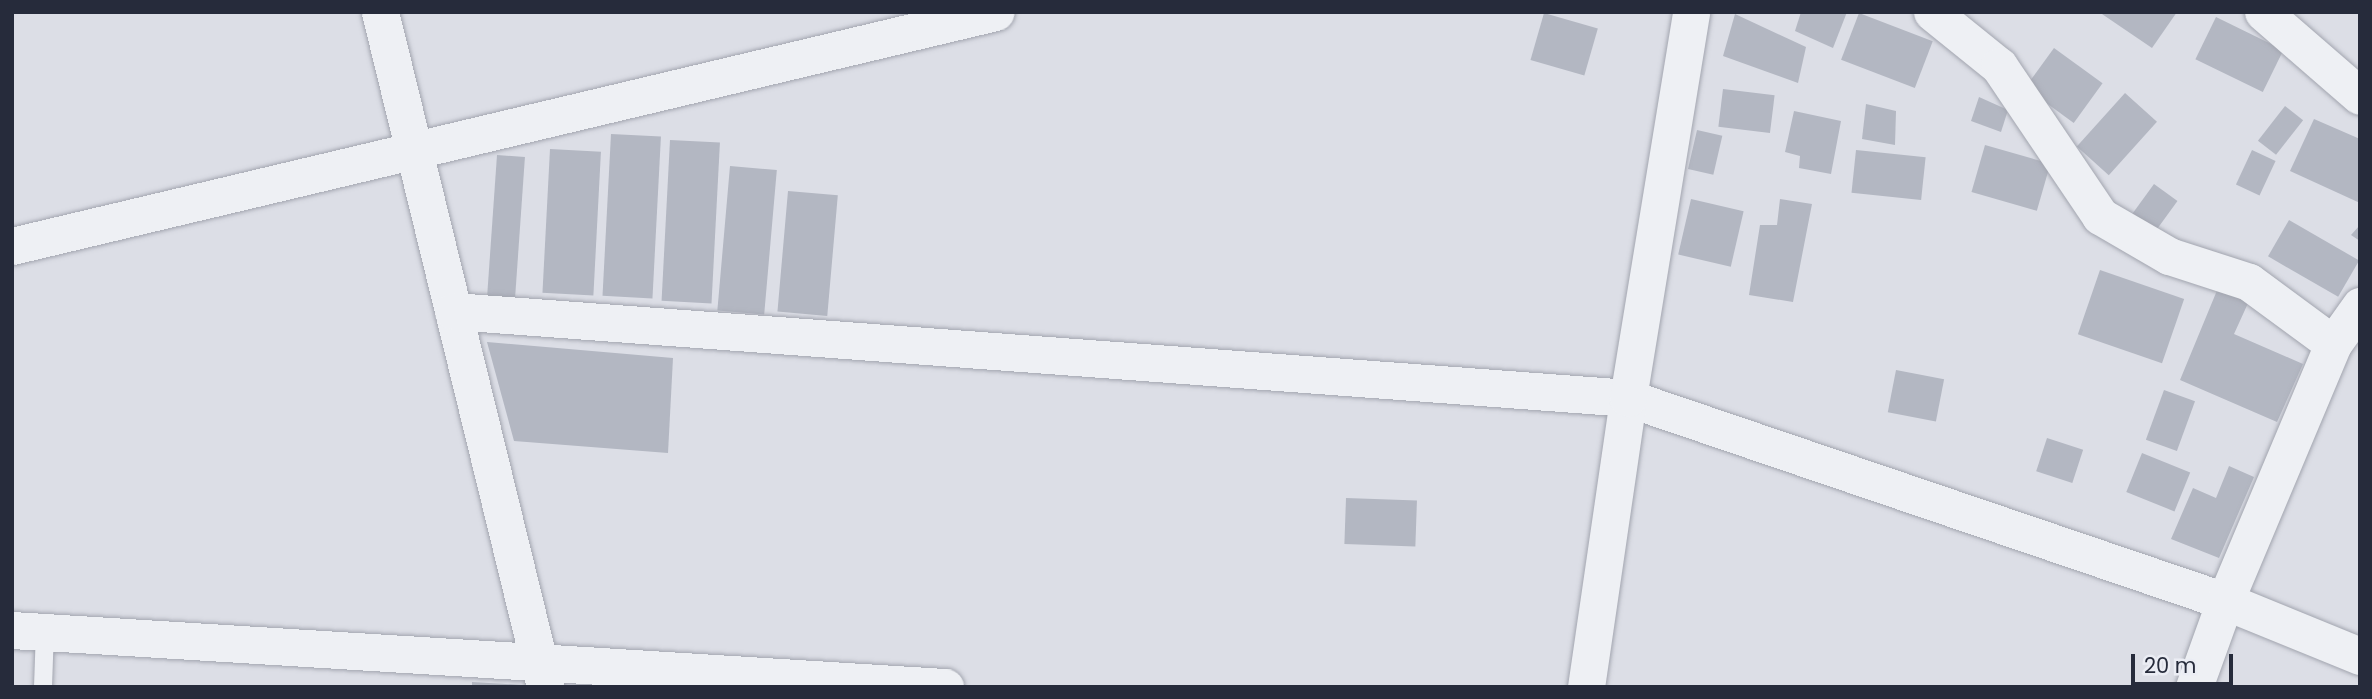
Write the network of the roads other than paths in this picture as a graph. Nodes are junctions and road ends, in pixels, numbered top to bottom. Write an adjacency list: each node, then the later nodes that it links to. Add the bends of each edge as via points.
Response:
1 (380, 12): 7 (street)
2 (996, 12): 7 (street)
3 (1691, 12): 12 (street)
4 (1932, 12): 11 (street, via 1998,66 2100,216 2169,257 2249,282)
5 (2263, 12): 6 (street)
6 (2360, 96)
7 (413, 151): 8 (street); 10 (street)
8 (12, 246)
9 (2360, 306): 11 (street)
10 (453, 311): 12 (street); 16 (street)
11 (2333, 344): 13 (street)
12 (1628, 398): 13 (street); 20 (street)
13 (2225, 601): 15 (street); 21 (street)
14 (29, 630): 16 (street); 18 (lane)
15 (2360, 656)
16 (541, 673): 17 (street)
17 (840, 683): 19 (street)
18 (43, 687)
19 (945, 687)
20 (1586, 687)
21 (2194, 687)

